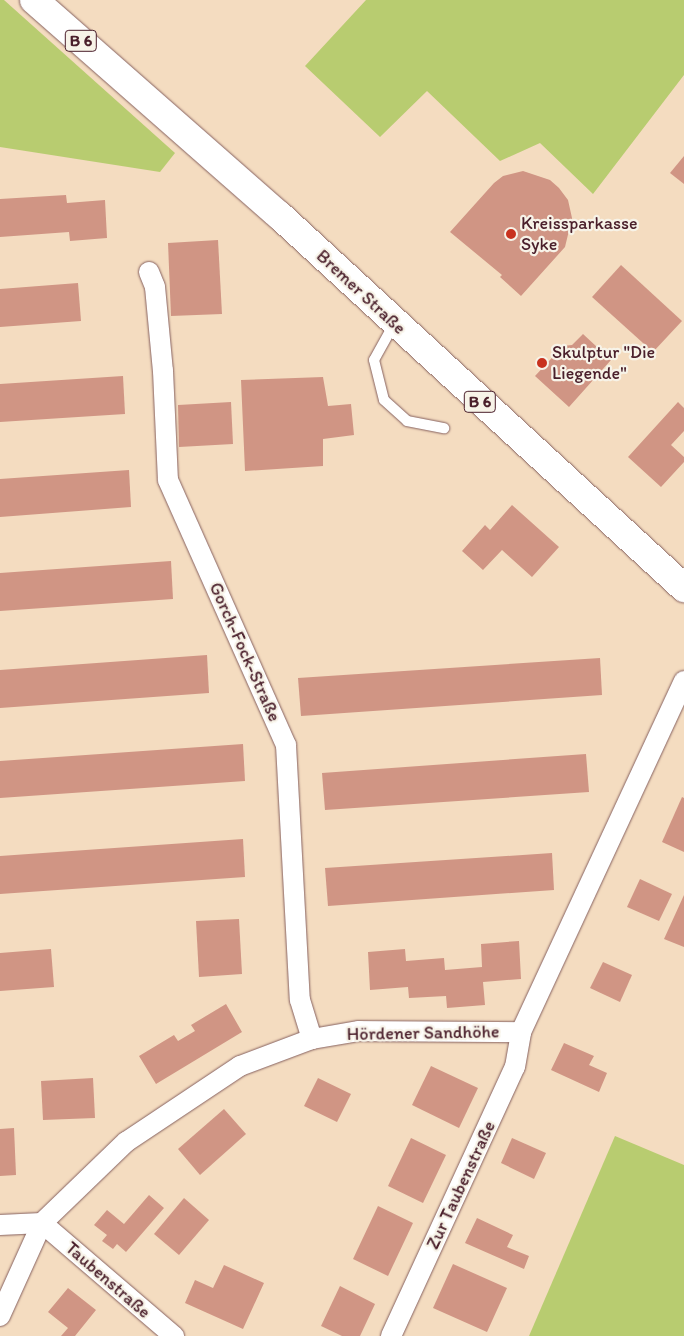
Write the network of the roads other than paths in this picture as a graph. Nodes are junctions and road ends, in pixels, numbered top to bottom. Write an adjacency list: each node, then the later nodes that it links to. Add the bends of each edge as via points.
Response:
1 (34, 0): 3 (main road, Bremer Straße / B 6, via 279,215)
2 (150, 272): 8 (street, Gorch-Fock-Straße, via 155,287 163,371 168,480 286,745 300,1000)
3 (394, 323): 4 (lane, via 374,360 384,400 407,421); 5 (main road, Bremer Straße / B 6)
4 (444, 428)
5 (684, 588)
6 (684, 681): 7 (street, Hördener Sandhöhe)
7 (521, 1032): 8 (street, Hördener Sandhöhe, via 359,1031); 13 (street, Zur Taubenstraße, via 515,1067)
8 (312, 1039): 9 (street, Hördener Sandhöhe, via 240,1066 134,1137)
9 (42, 1223): 10 (street); 11 (street, Hördener Sandhöhe); 12 (street, Taubenstraße)
10 (0, 1226)
11 (0, 1316)
12 (174, 1336)
13 (391, 1336)

